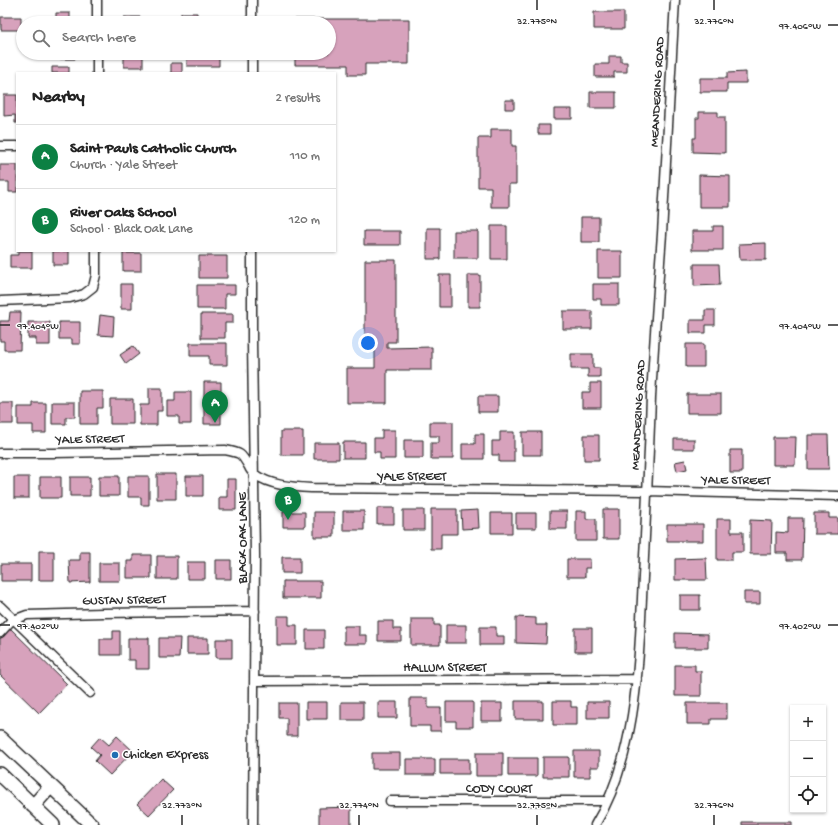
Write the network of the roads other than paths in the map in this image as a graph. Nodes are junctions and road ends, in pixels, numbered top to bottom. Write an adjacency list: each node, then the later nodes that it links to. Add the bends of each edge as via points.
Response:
1 (97, 0): 4 (street)
2 (252, 0): 5 (street)
3 (675, 0): 17 (street, MEANDERING ROAD)
4 (97, 16)
5 (252, 16)
6 (97, 60): 8 (street)
7 (252, 60): 9 (street)
8 (97, 72)
9 (252, 72)
10 (0, 146): 11 (street)
11 (16, 146)
12 (96, 252): 14 (street, via 93,287 84,294 70,298)
13 (252, 252): 16 (street, BLACK OAK LANE)
14 (0, 301)
15 (0, 453): 16 (street, YALE STREET, via 225,450 238,452)
16 (255, 475): 17 (street, YALE STREET, via 267,481 292,487 312,488); 20 (street, BLACK OAK LANE)
17 (647, 491): 18 (street, YALE STREET); 23 (street, MEANDERING ROAD)
18 (838, 496)
19 (0, 606): 21 (street)
20 (255, 611): 21 (street, GUSTAV STREET, via 27,615); 24 (street, BLACK OAK LANE)
21 (14, 620): 22 (street, GUSTAV STREET); 25 (street)
22 (0, 633)
23 (637, 679): 24 (street, HALLUM STREET); 30 (street, MEANDERING ROAD, via 629,732 618,775)
24 (254, 681): 34 (street, BLACK OAK LANE)
25 (90, 692)
26 (0, 738): 28 (main road)
27 (0, 774): 31 (main road)
28 (51, 786): 31 (main road); 33 (main road)
29 (390, 801): 30 (street, CODY COURT)
30 (607, 801): 35 (street, MEANDERING ROAD)
31 (33, 806): 32 (main road)
32 (53, 825)
33 (92, 825)
34 (253, 825)
35 (595, 825)

